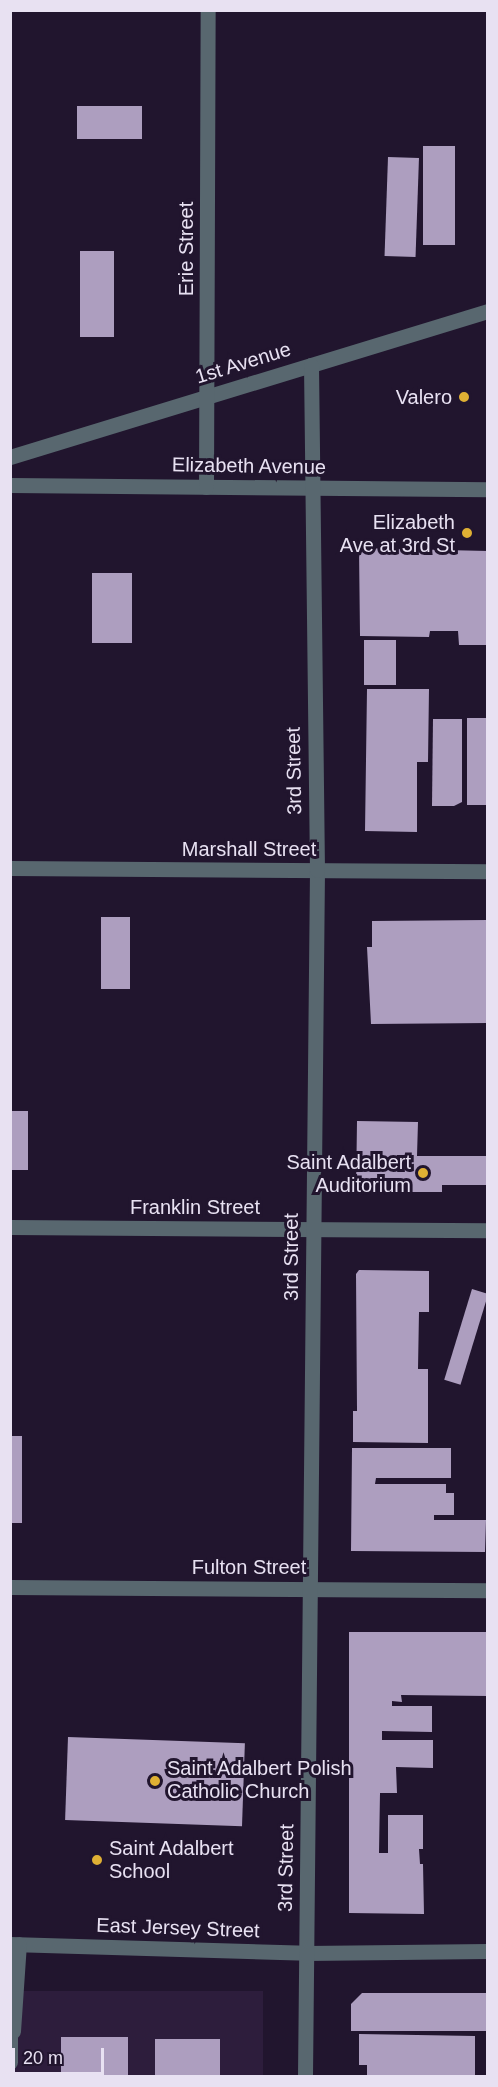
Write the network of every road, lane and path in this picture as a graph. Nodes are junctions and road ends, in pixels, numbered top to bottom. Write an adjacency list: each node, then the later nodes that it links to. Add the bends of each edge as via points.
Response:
1 (208, 10): 4 (street, Erie Street)
2 (488, 311): 3 (street, 1st Avenue)
3 (311, 365): 4 (street, 1st Avenue); 8 (street, 3rd Street)
4 (206, 396): 5 (street, 1st Avenue); 7 (street, Erie Street)
5 (10, 457)
6 (10, 485): 7 (street, Elizabeth Avenue)
7 (206, 487): 8 (street, Elizabeth Avenue)
8 (310, 488): 9 (street, Elizabeth Avenue); 11 (street, 3rd Street)
9 (488, 489)
10 (10, 868): 11 (street, Marshall Street)
11 (317, 870): 12 (street, Marshall Street); 14 (street, 3rd Street)
12 (488, 871)
13 (10, 1227): 14 (street, Franklin Street)
14 (312, 1229): 15 (street, Franklin Street); 17 (street, 3rd Street)
15 (488, 1230)
16 (10, 1587): 17 (street, Fulton Street)
17 (311, 1588): 18 (street, Fulton Street); 21 (street, 3rd Street)
18 (488, 1590)
19 (15, 1944): 21 (street, East Jersey Street); 22 (street)
20 (488, 1951): 21 (street, East Jersey Street)
21 (306, 1953): 24 (street, 3rd Street)
22 (12, 2031): 23 (street)
23 (10, 2062)
24 (305, 2076)

